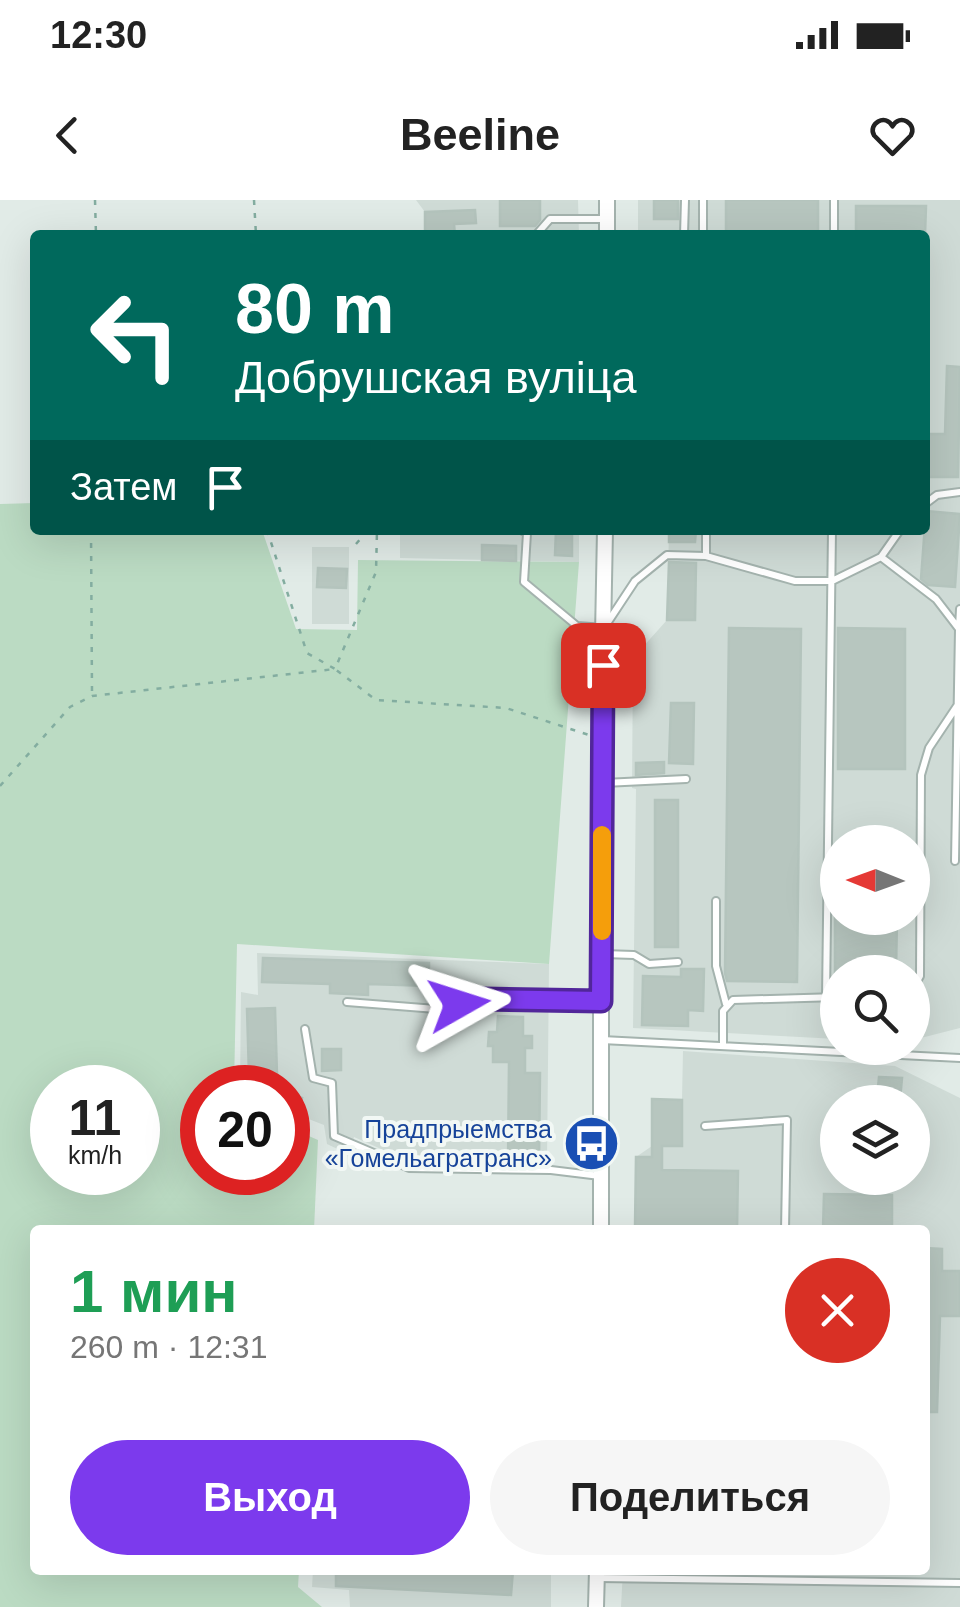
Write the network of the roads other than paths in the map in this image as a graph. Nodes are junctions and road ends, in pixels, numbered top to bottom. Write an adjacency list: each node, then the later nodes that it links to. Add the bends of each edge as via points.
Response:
1 (608, 200): 5 (street)
2 (684, 200): 7 (lane)
3 (703, 200): 8 (lane)
4 (834, 200): 9 (lane)
5 (607, 227): 6 (lane, via 550,219)
6 (540, 230)
7 (684, 230)
8 (703, 230)
9 (834, 230)
10 (960, 492): 11 (lane)
11 (930, 501)
12 (527, 535): 21 (lane, via 524,582 578,626)
13 (604, 535): 21 (street)
14 (706, 535): 17 (lane)
15 (832, 535): 19 (lane)
16 (896, 535): 18 (lane)
17 (706, 556): 19 (lane, via 795,581); 21 (lane, via 668,555 634,581)
18 (881, 557): 19 (lane); 22 (lane, via 936,599)
19 (832, 581): 29 (lane)
20 (960, 609): 22 (lane)
21 (604, 628): 25 (street)
22 (960, 629): 23 (lane)
23 (958, 705): 26 (lane); 30 (lane, via 929,748 921,775)
24 (686, 779): 25 (lane)
25 (603, 782): 28 (street)
26 (955, 861)
27 (716, 901): 35 (lane, via 716,966)
28 (602, 954): 31 (lane, via 634,955 649,964); 33 (street)
29 (827, 955)
30 (920, 955)
31 (678, 962)
32 (820, 998): 35 (lane)
33 (601, 1001): 34 (lane, via 482,999 436,1008); 37 (street)
34 (347, 1002)
35 (726, 1004): 38 (lane)
36 (305, 1029): 41 (lane, via 314,1078 332,1083 334,1136 409,1168)
37 (601, 1040): 38 (lane); 41 (street)
38 (723, 1046): 39 (lane)
39 (960, 1058)
40 (704, 1126): 43 (lane, via 787,1120)
41 (601, 1176): 42 (street)
42 (601, 1225)
43 (785, 1225)
44 (597, 1575): 47 (street)
45 (637, 1575): 46 (lane)
46 (960, 1583)
47 (596, 1607)

